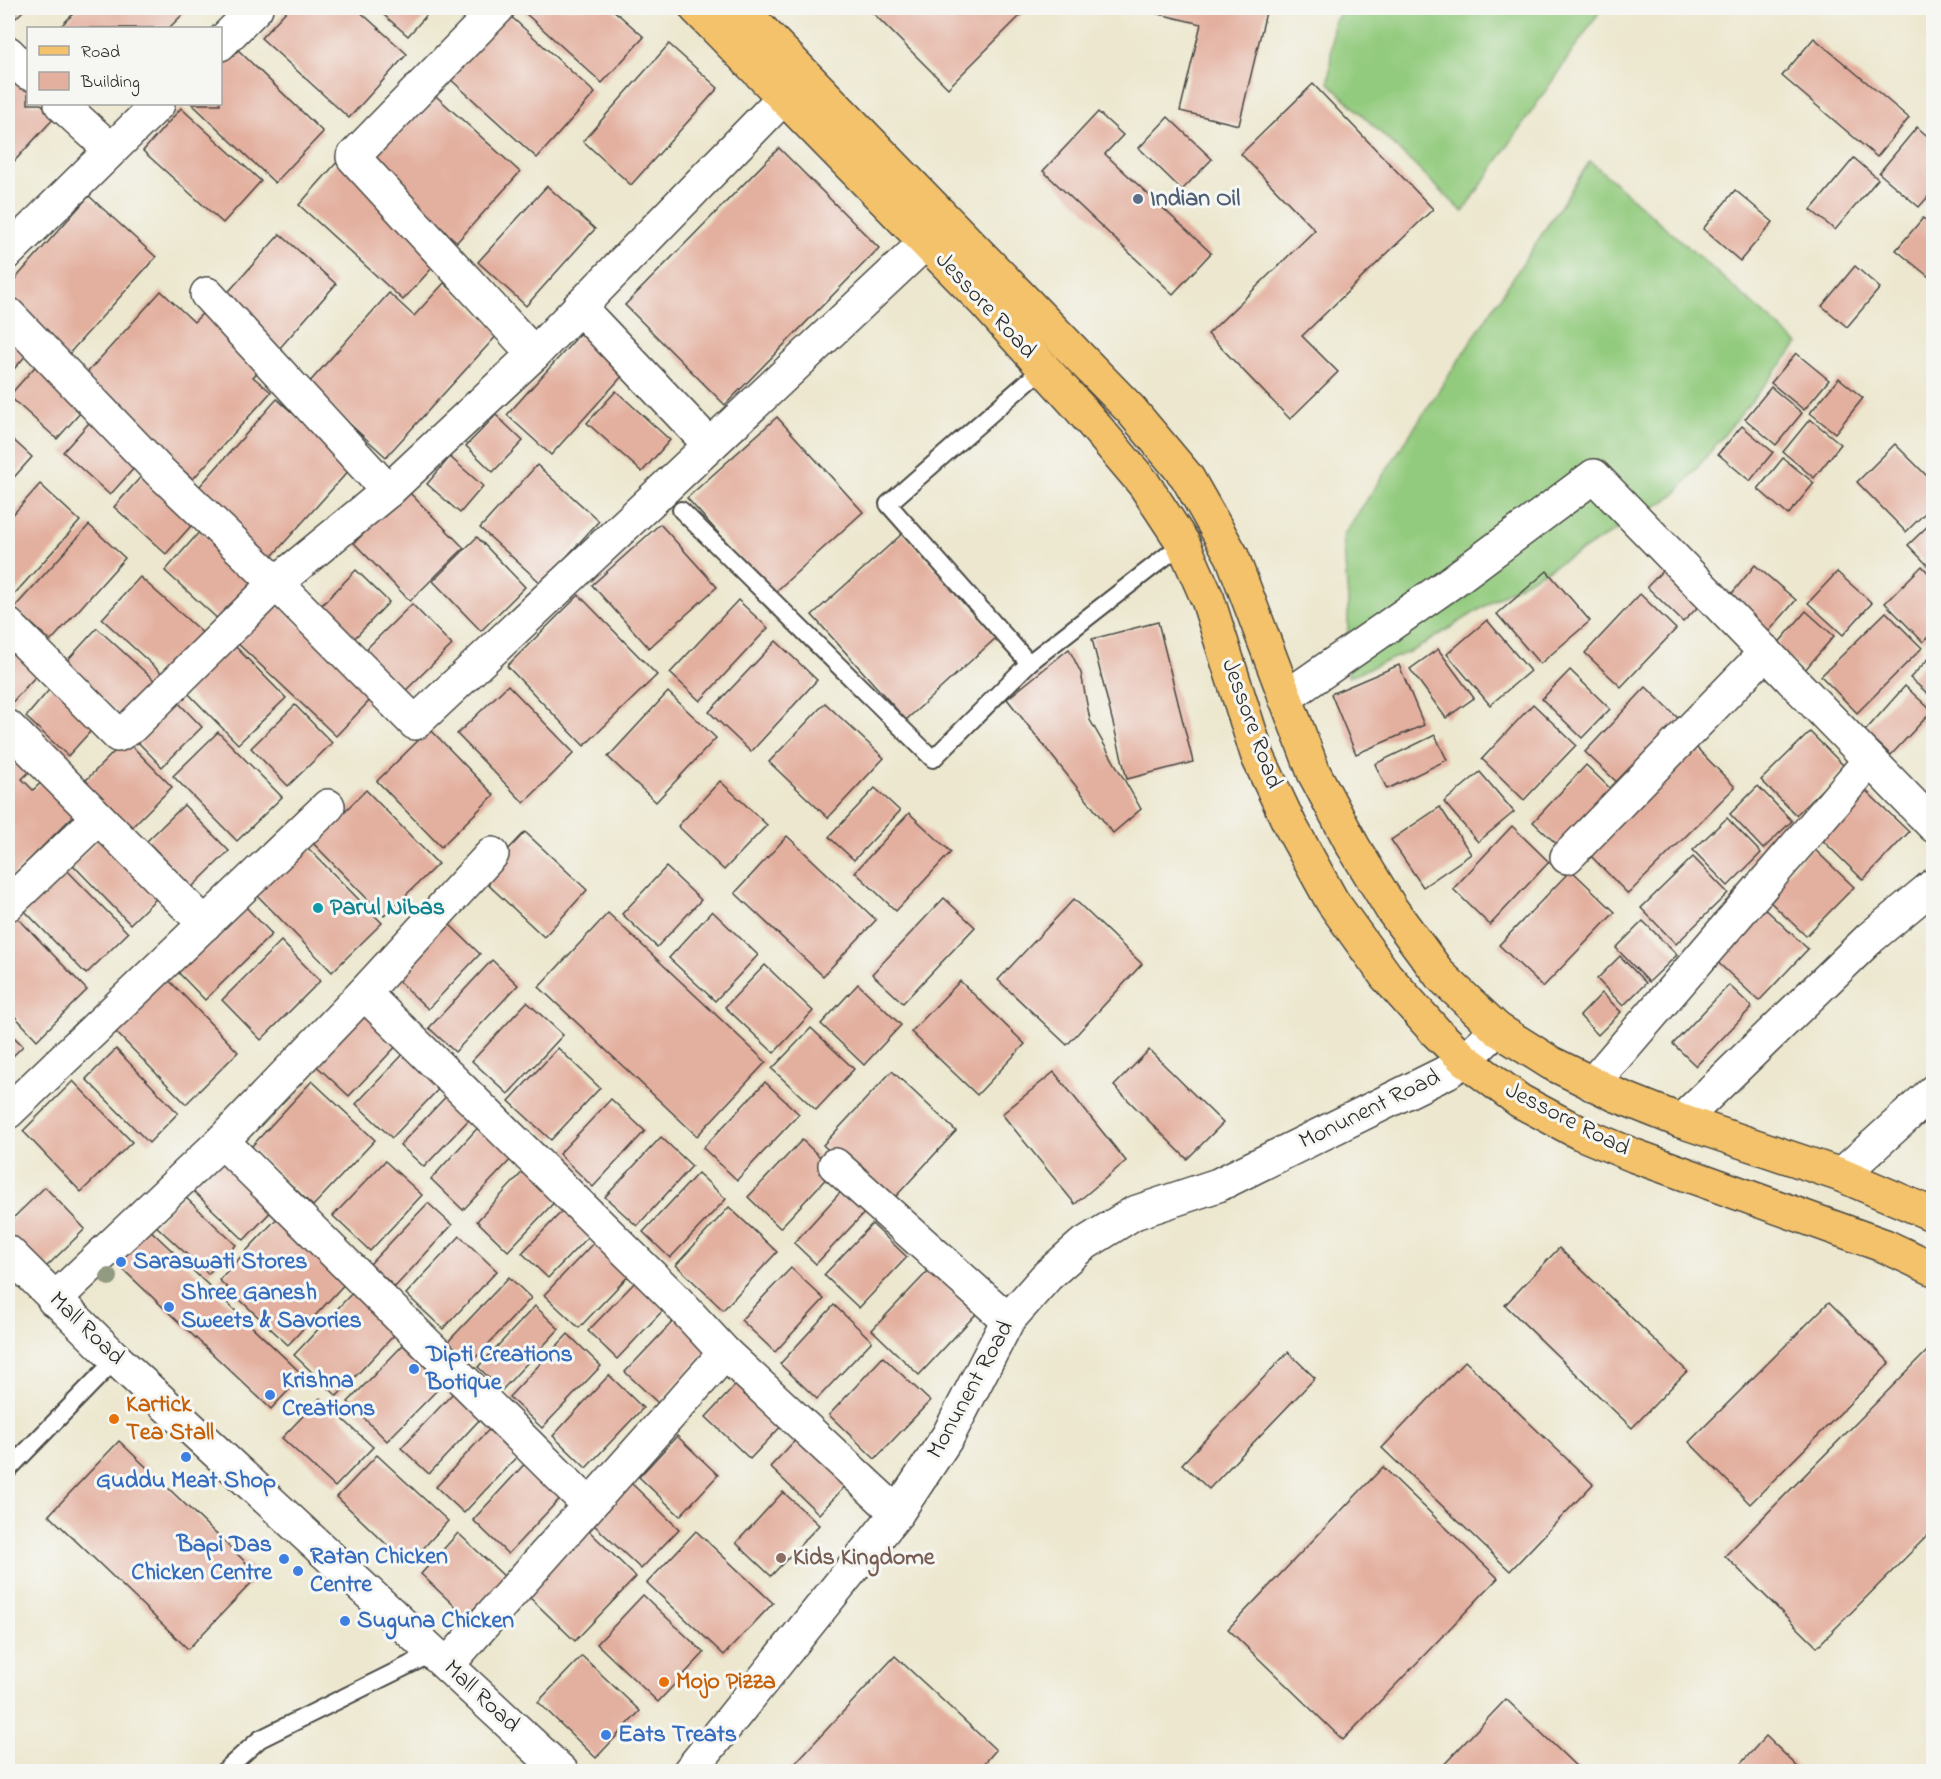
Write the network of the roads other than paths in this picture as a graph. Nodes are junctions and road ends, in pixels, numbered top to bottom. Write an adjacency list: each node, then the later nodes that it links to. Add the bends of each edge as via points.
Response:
1 (256, 8): 5 (street)
2 (498, 8): 17 (street, via 353,157)
3 (696, 8): 8 (main road, Jessore Road)
4 (740, 8): 27 (main road, Jessore Road, via 1131,410 1187,477 1232,556)
5 (222, 42)
6 (8, 53): 7 (street)
7 (27, 72)
8 (784, 97): 12 (main road, Jessore Road); 15 (street)
9 (62, 105): 11 (street)
10 (157, 105): 11 (street)
11 (110, 149): 13 (street)
12 (926, 243): 18 (main road, Jessore Road); 19 (street)
13 (8, 252)
14 (207, 294): 20 (street)
15 (579, 307): 17 (street); 19 (street)
16 (8, 314): 23 (street, via 158,470)
17 (534, 354): 20 (street)
18 (1043, 368): 22 (main road, Jessore Road, via 1144,484); 26 (lane, via 888,504)
19 (710, 445): 23 (street, via 415,723)
20 (388, 491): 23 (street)
21 (681, 510): 26 (lane, via 933,759)
22 (1184, 543): 26 (lane); 40 (main road, Jessore Road, via 1208,600 1258,757 1290,825 1332,901 1386,976)
23 (276, 583): 24 (street, via 131,727 118,735)
24 (8, 625)
25 (1766, 652): 27 (street, via 1594,476 1453,581); 29 (street); 34 (street)
26 (1029, 663)
27 (1285, 698): 39 (main road, Jessore Road, via 1314,773 1392,910 1440,975)
28 (8, 727): 32 (street)
29 (1870, 760): 31 (street); 41 (street)
30 (328, 806): 37 (street)
31 (1928, 809)
32 (98, 818): 36 (street); 37 (street)
33 (492, 855): 38 (street)
34 (1567, 857)
35 (1934, 885): 44 (street, via 1870,938)
36 (8, 904)
37 (205, 924): 43 (street)
38 (364, 993): 45 (street); 53 (street)
39 (1497, 1029): 40 (street, Monunent Road); 41 (main road, Jessore Road)
40 (1465, 1060): 50 (main road, Jessore Road, via 1520,1101 1580,1133 1886,1246); 52 (street, Monunent Road, via 1218,1185 1134,1213 1110,1226 1081,1245 1047,1276)
41 (1592, 1084): 44 (main road, Jessore Road)
42 (1933, 1091): 47 (street)
43 (8, 1112)
44 (1681, 1121): 47 (main road, Jessore Road)
45 (222, 1141): 51 (street); 56 (street)
46 (835, 1165): 52 (street)
47 (1841, 1175): 48 (main road, Jessore Road)
48 (1934, 1215)
49 (12, 1266): 51 (street, Mall Road)
50 (1934, 1269)
51 (54, 1300): 54 (street, Mall Road)
52 (1008, 1320): 57 (street, Monunent Road, via 948,1436)
53 (725, 1353): 56 (street); 57 (street)
54 (116, 1359): 55 (lane); 58 (street, Mall Road)
55 (8, 1470)
56 (589, 1505): 58 (street)
57 (897, 1513): 61 (street, Monunent Road)
58 (440, 1659): 59 (lane, via 260,1739); 60 (street, Mall Road)
59 (223, 1772)
60 (562, 1772)
61 (688, 1772)

